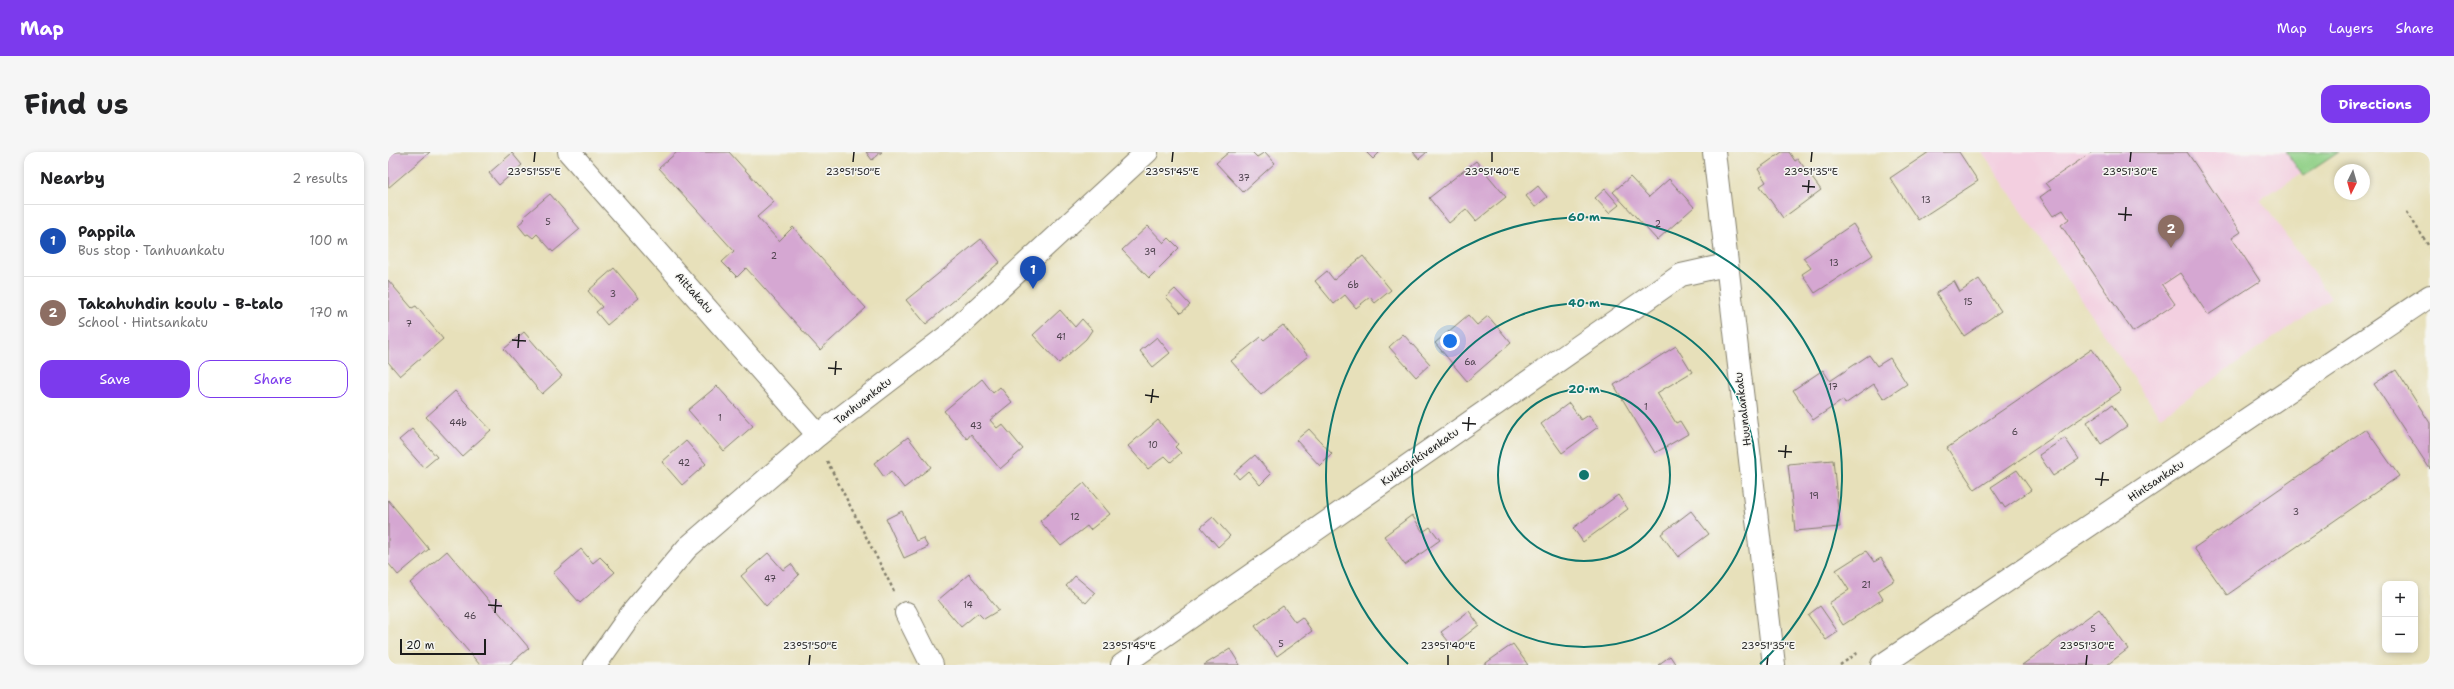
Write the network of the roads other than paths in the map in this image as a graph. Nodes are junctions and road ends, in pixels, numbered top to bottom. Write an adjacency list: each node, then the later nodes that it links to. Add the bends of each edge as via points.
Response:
1 (569, 152): 6 (street, Aittakatu)
2 (1147, 152): 6 (street, Tanhuankatu, via 950,334)
3 (1714, 152): 4 (street, Huunalankatu)
4 (1726, 265): 10 (street, Kukkoinkivenkatu, via 1681,275); 11 (street, Huunalankatu)
5 (2430, 296): 12 (street, Hintsankatu)
6 (817, 436): 8 (street, Tanhuankatu, via 687,548 631,614)
7 (906, 613): 9 (street)
8 (595, 665)
9 (932, 665)
10 (1122, 665)
11 (1774, 665)
12 (1882, 665)

